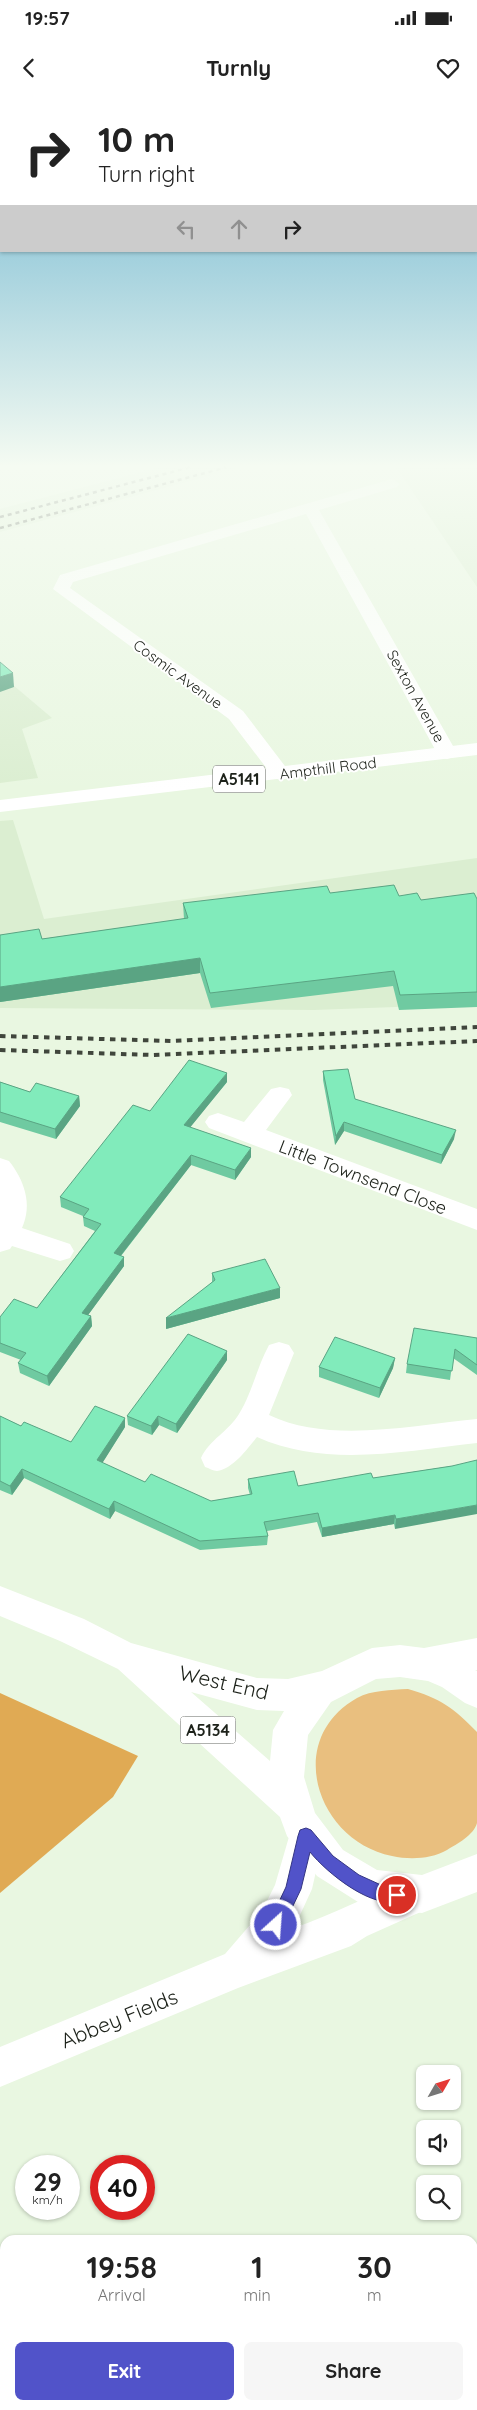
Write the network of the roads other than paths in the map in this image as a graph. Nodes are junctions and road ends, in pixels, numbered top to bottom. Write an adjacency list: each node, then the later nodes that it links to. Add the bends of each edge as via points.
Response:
1 (81, 575): 5 (street, Cosmic Avenue, via 66,579 61,589 236,715)
2 (349, 575): 4 (street, Sexton Avenue)
3 (477, 750): 4 (street, Ampthill Road / A5141)
4 (448, 753): 5 (street, Ampthill Road / A5141)
5 (280, 774): 6 (street, Ampthill Road / A5141)
6 (0, 806)
7 (280, 1095): 9 (street)
8 (218, 1122): 9 (street, Little Townsend Close)
9 (250, 1134): 11 (street, Little Townsend Close)
10 (0, 1167): 12 (street, via 12,1194 14,1212)
11 (477, 1220)
12 (4, 1238): 13 (street)
13 (60, 1251)
14 (279, 1353): 15 (street)
15 (252, 1420): 16 (street, via 283,1434 317,1441 361,1442); 17 (street, via 237,1440)
16 (477, 1431)
17 (216, 1458)
18 (0, 1601): 20 (street, West End / A5134, via 72,1630)
19 (477, 1654): 21 (street, A5134)
20 (124, 1656): 22 (street, West End / A5134, via 257,1694 288,1695); 24 (street, West End / A5134)
21 (426, 1663): 22 (street, A5134, via 383,1662 343,1675); 23 (street, A5134, via 449,1673)
22 (324, 1687): 24 (street, A5134, via 295,1721 283,1760 285,1782)
23 (477, 1692)
24 (299, 1820): 26 (street, A5134, via 328,1862 354,1881 381,1893); 27 (street, Abbey Fields, via 293,1889 276,1925)
25 (472, 1880): 26 (street, A5134)
26 (412, 1897): 27 (street, Abbey Fields, via 337,1932)
27 (237, 1969): 28 (street, Abbey Fields)
28 (0, 2067)

